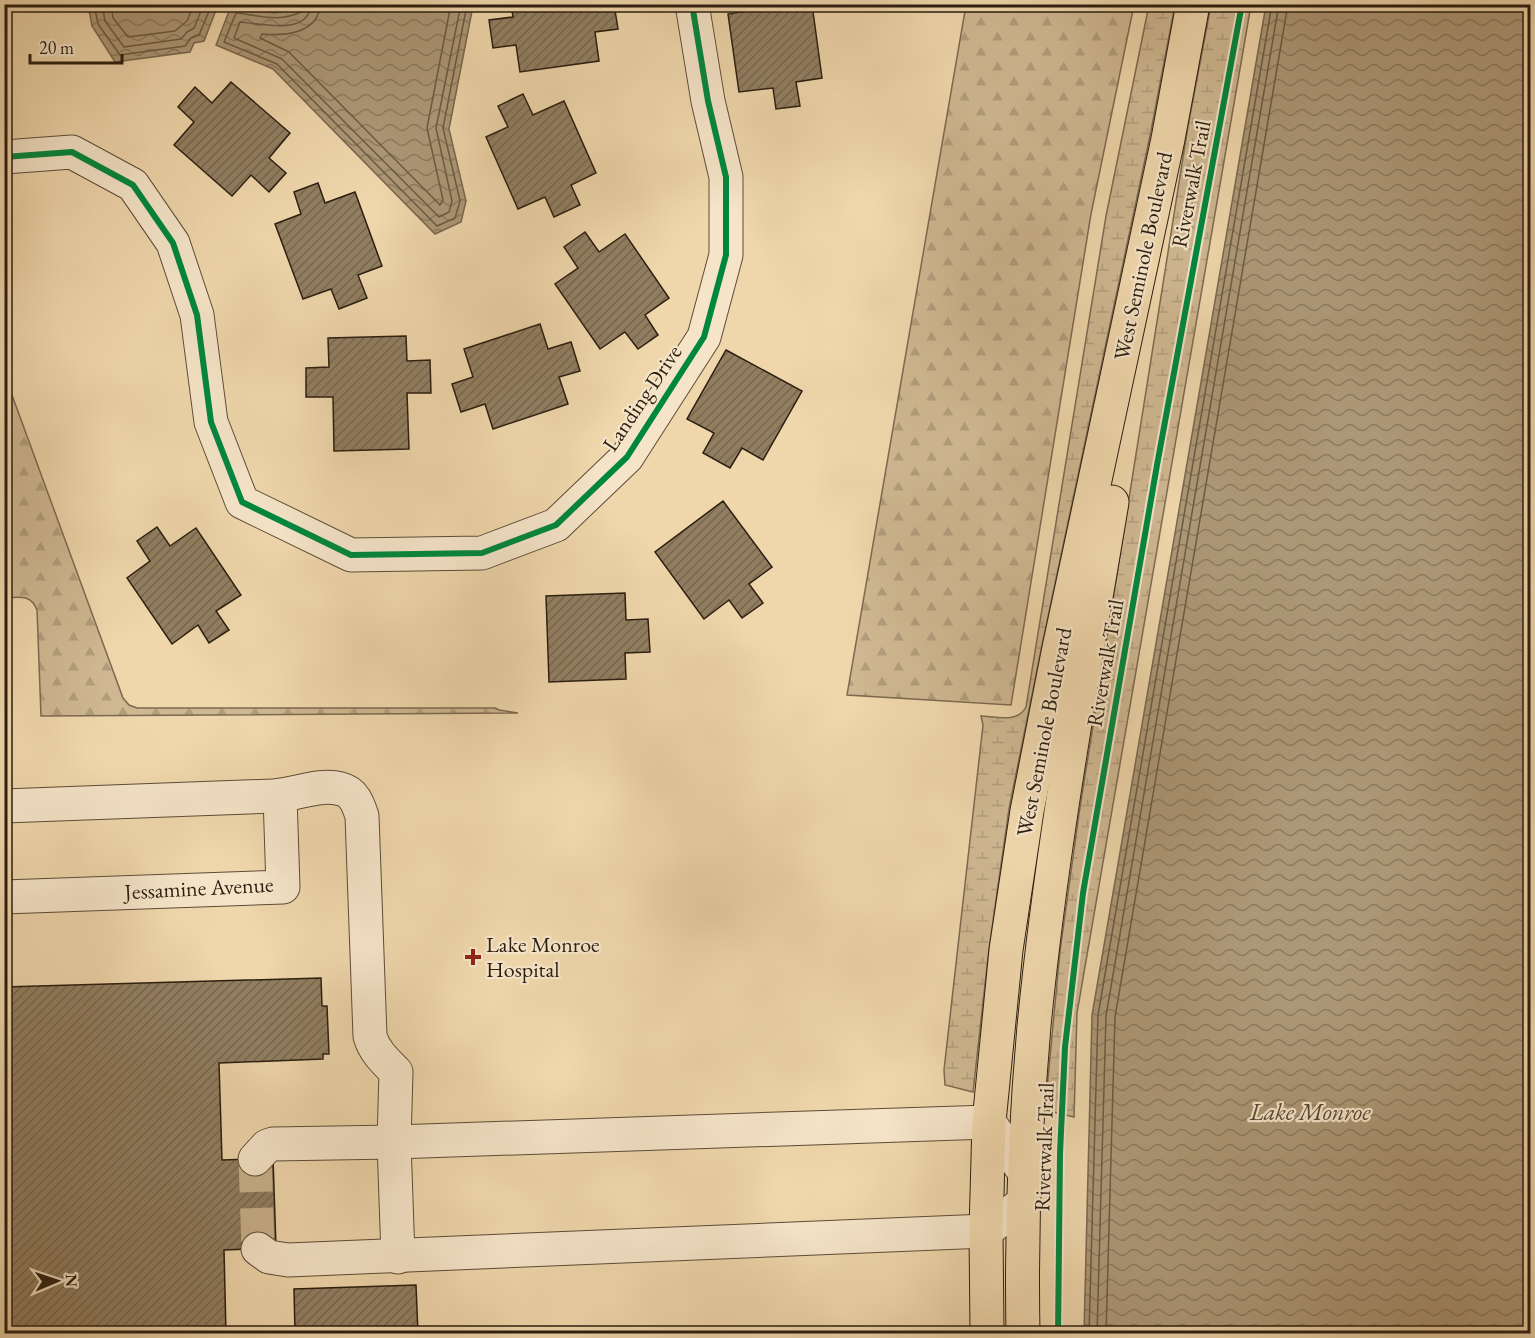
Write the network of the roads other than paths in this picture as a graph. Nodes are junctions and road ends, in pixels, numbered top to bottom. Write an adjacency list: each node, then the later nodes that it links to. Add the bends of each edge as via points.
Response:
1 (692, 4): 4 (street, Landing Drive, via 708,101 726,177 726,255 704,337 627,457 556,525 482,553 351,555 242,502 211,422 197,315 173,243 133,185 72,152)
2 (1193, 4): 3 (main road, West Seminole Boulevard)
3 (1168, 139): 8 (main road, West Seminole Boulevard, via 1027,811 1006,950); 11 (main road, West Seminole Boulevard, via 1060,823 1034,1027)
4 (4, 157)
5 (280, 795): 6 (street); 7 (street, Jessamine Avenue, via 283,887); 9 (street, via 327,787 343,789 357,802 362,816 370,1036 380,1057 396,1072)
6 (4, 806)
7 (4, 897)
8 (989, 1122): 9 (street); 11 (street); 12 (main road, West Seminole Boulevard)
9 (394, 1142): 10 (street, via 273,1144); 14 (street)
10 (255, 1159)
11 (1024, 1188): 12 (street); 16 (main road, West Seminole Boulevard)
12 (986, 1231): 14 (street); 15 (main road, West Seminole Boulevard)
13 (258, 1249): 14 (street, via 279,1260)
14 (398, 1257)
15 (987, 1334)
16 (1023, 1334)

